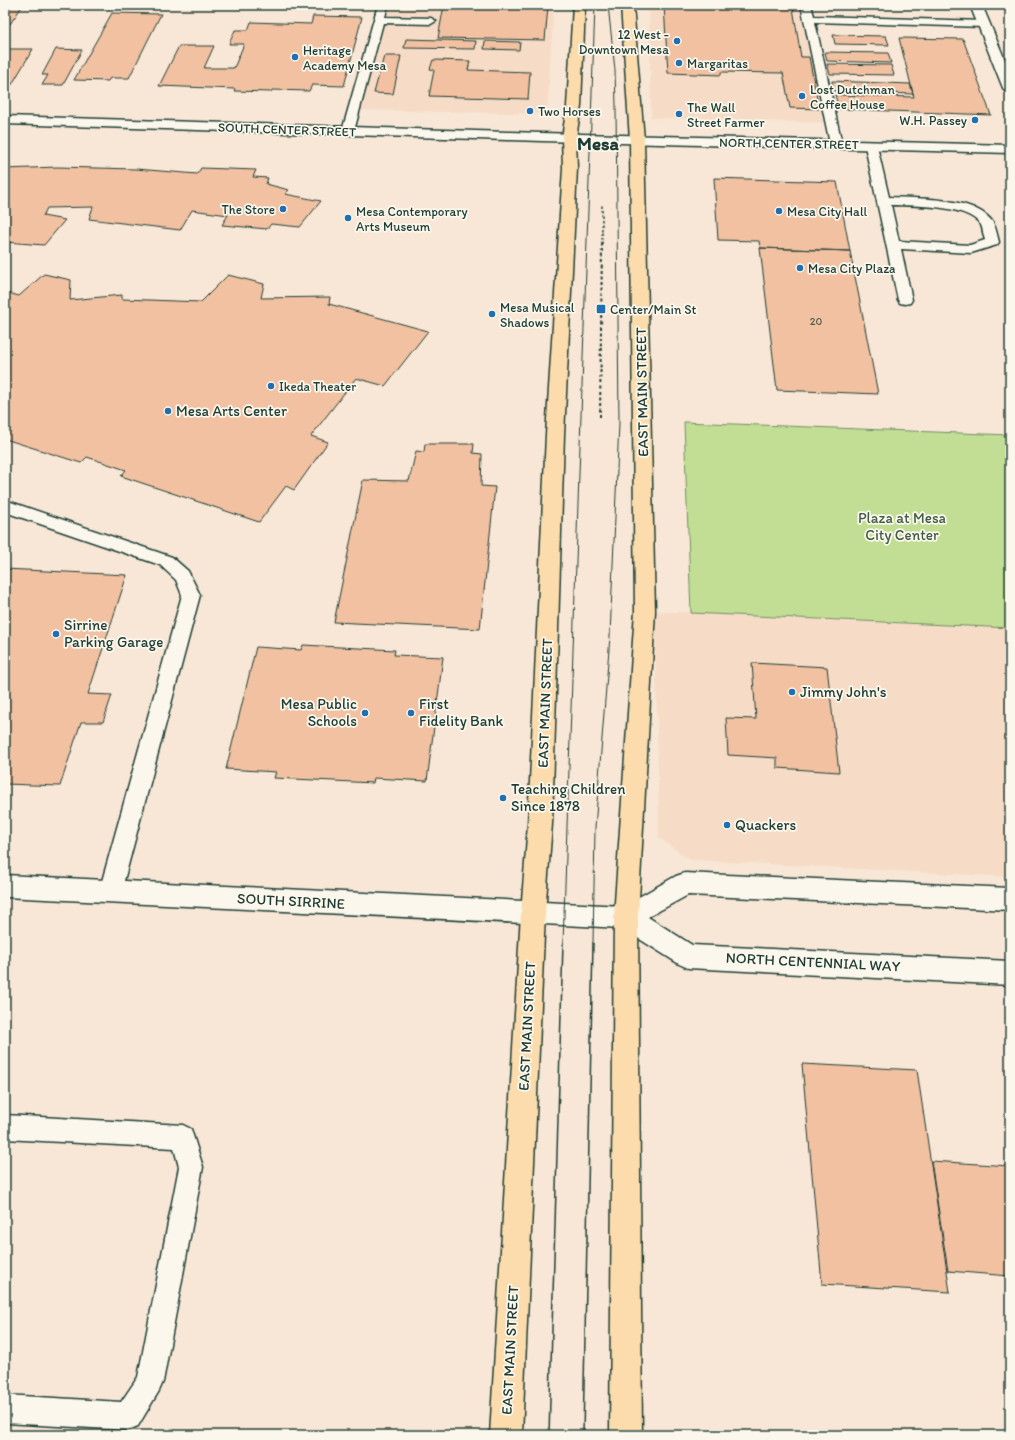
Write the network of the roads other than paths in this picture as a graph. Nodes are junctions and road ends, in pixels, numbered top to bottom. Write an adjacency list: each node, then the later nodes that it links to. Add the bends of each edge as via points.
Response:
1 (383, 5): 7 (lane)
2 (579, 5): 13 (main road, EAST MAIN STREET, via 574,106)
3 (627, 5): 14 (main road, EAST MAIN STREET)
4 (806, 5): 6 (lane)
5 (976, 5): 9 (street)
6 (809, 19): 9 (lane); 15 (lane)
7 (378, 20): 8 (lane); 12 (lane)
8 (430, 21)
9 (984, 24): 10 (street)
10 (1010, 88)
11 (5, 120): 12 (street, SOUTH CENTER STREET)
12 (348, 131): 13 (street, SOUTH CENTER STREET)
13 (569, 138): 14 (street, NORTH CENTER STREET); 25 (main road, EAST MAIN STREET, via 570,168 555,435 540,824)
14 (637, 140): 15 (street, NORTH CENTER STREET); 27 (main road, EAST MAIN STREET, via 645,611)
15 (836, 144): 16 (street, NORTH CENTER STREET)
16 (871, 146): 17 (street, NORTH CENTER STREET); 18 (lane)
17 (1010, 149)
18 (883, 201): 19 (lane); 19 (lane, via 966,208 987,224 992,242 971,249)
19 (893, 245): 20 (lane)
20 (905, 300)
21 (5, 506): 23 (lane, via 166,561 177,568 186,579 191,595)
22 (5, 886): 23 (street, SOUTH SIRRINE)
23 (110, 892): 25 (street, SOUTH SIRRINE)
24 (1010, 899): 27 (street, via 684,884)
25 (533, 913): 26 (street, SOUTH SIRRINE); 31 (main road, EAST MAIN STREET)
26 (576, 915): 27 (street, NORTH CENTENNIAL WAY)
27 (626, 917): 28 (street, NORTH CENTENNIAL WAY, via 688,956); 32 (main road, EAST MAIN STREET)
28 (1010, 973)
29 (5, 1127): 30 (lane, via 184,1137 191,1167 150,1382 128,1416)
30 (5, 1409)
31 (506, 1435)
32 (626, 1435)

